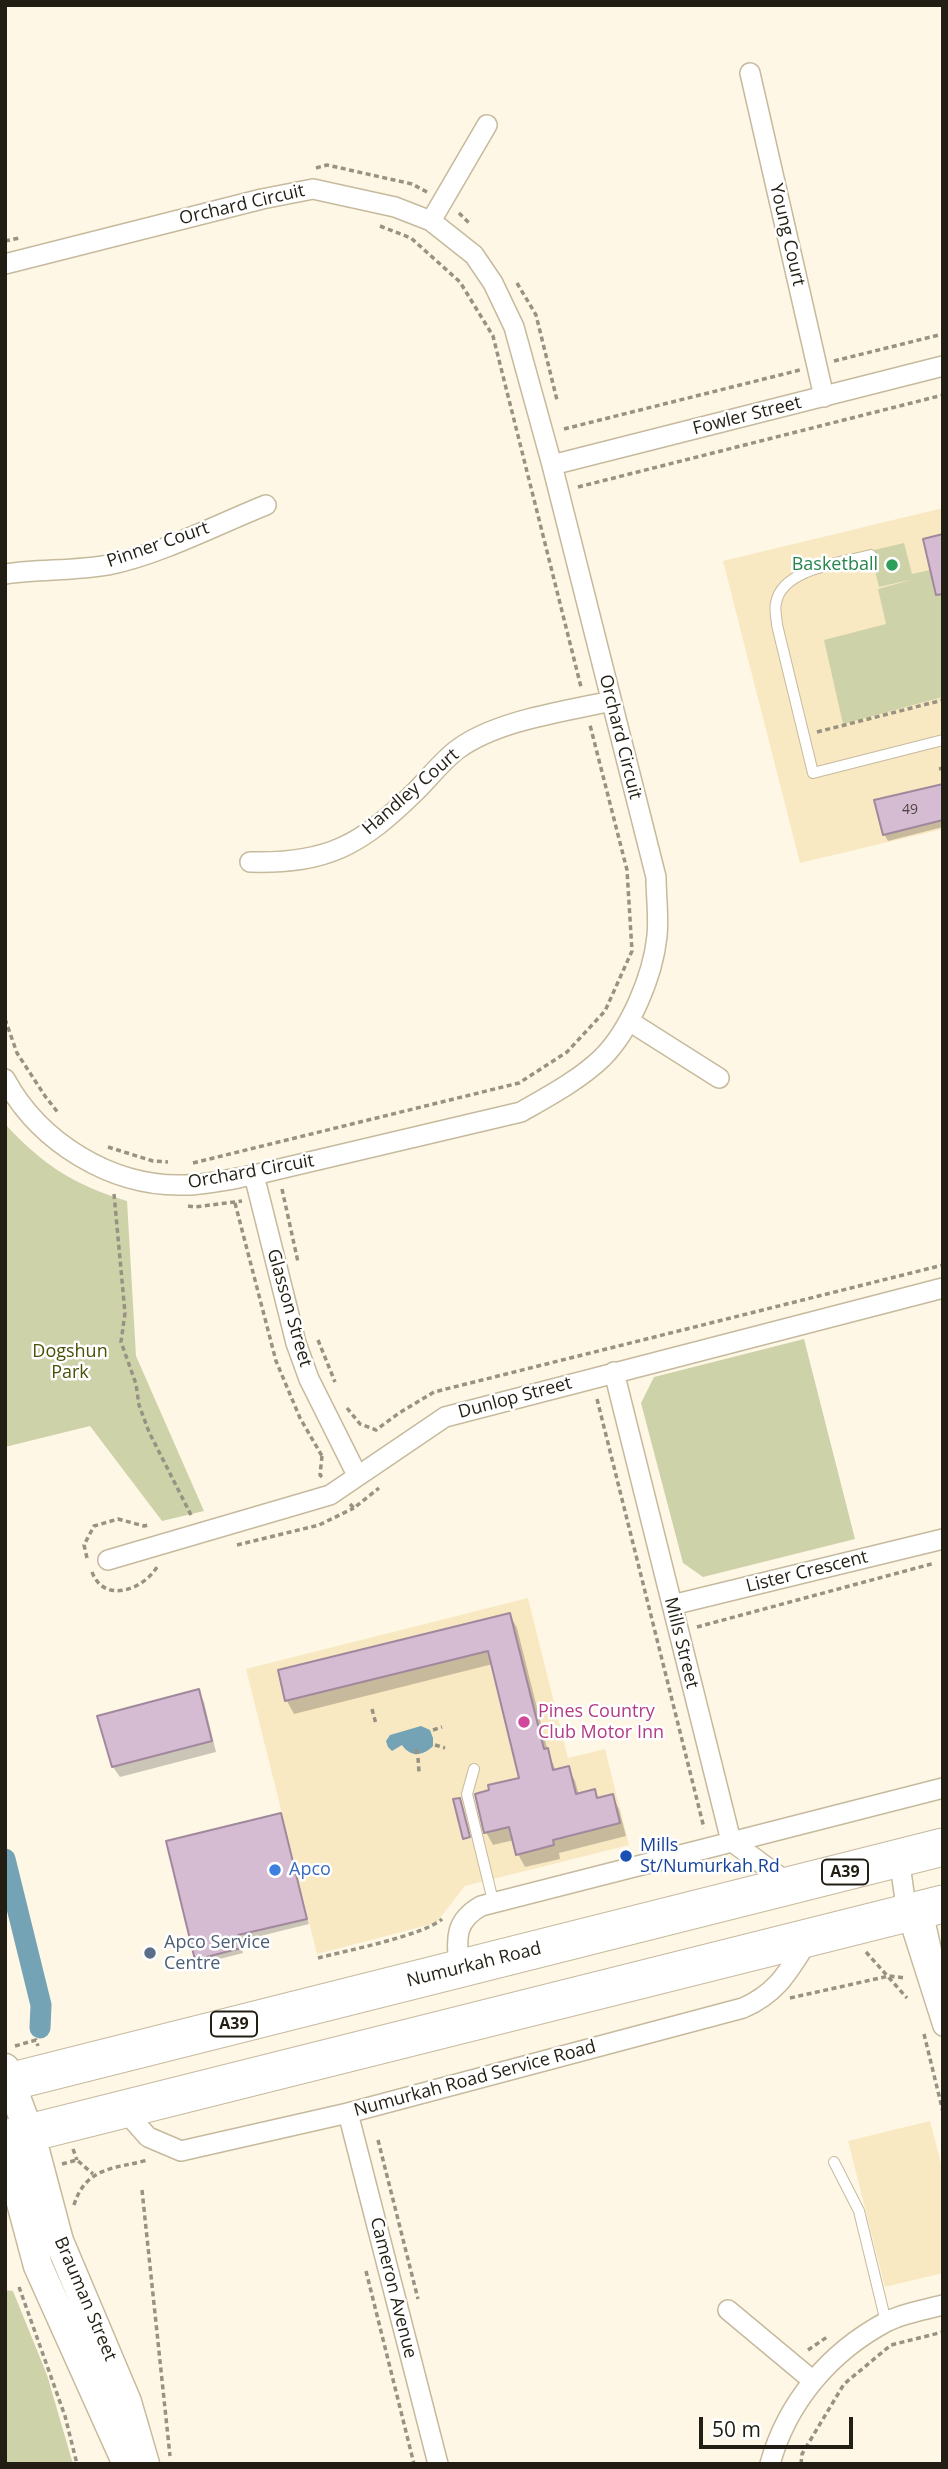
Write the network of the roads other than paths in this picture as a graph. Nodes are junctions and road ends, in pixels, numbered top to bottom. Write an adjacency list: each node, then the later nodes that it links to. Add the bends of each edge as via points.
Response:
1 (750, 73): 6 (street, Young Court)
2 (486, 125): 3 (street)
3 (431, 221): 4 (street, Orchard Circuit, via 395,206 313,189); 7 (street, Orchard Circuit, via 474,255 493,283 514,327)
4 (5, 264)
5 (943, 366): 6 (street, Fowler Street)
6 (824, 397): 7 (street, Fowler Street)
7 (552, 465): 11 (street, Orchard Circuit)
8 (266, 505): 10 (street, Pinner Court, via 111,564)
9 (871, 555): 12 (lane, via 800,574 783,586 776,603 777,625 813,773)
10 (5, 574)
11 (611, 701): 13 (street, Handley Court, via 499,728 458,749 394,813 351,844 323,856 286,863); 14 (street, Orchard Circuit, via 656,877 657,936 647,978)
12 (943, 740)
13 (250, 862)
14 (629, 1021): 16 (street); 17 (street, Orchard Circuit, via 602,1057 522,1112)
15 (5, 1079): 17 (street, Orchard Circuit, via 38,1125 103,1169 145,1181 183,1185)
16 (719, 1079)
17 (254, 1175): 20 (street, Glasson Street, via 296,1343)
18 (943, 1288): 19 (street, Dunlop Street)
19 (614, 1372): 20 (street, Dunlop Street, via 445,1417); 23 (street, Mills Street)
20 (357, 1475): 22 (street, Dunlop Street, via 330,1495)
21 (943, 1539): 23 (street, Lister Crescent)
22 (108, 1560)
23 (672, 1605): 26 (street, Mills Street)
24 (474, 1769): 30 (lane, via 467,1794)
25 (943, 1788): 26 (street)
26 (731, 1841): 29 (street); 30 (street)
27 (943, 1847): 28 (highway, Numurkah Road / A39)
28 (899, 1858): 29 (highway, Numurkah Road / A39); 31 (street)
29 (791, 1885): 33 (highway, Numurkah Road / A39)
30 (493, 1901): 33 (street, via 471,1911 461,1922)
31 (924, 1909): 32 (highway); 35 (street); 36 (street, via 926,1978)
32 (809, 1938): 34 (highway); 39 (street, Numurkah Road Service Road, via 776,1988 743,2008)
33 (459, 1968): 34 (highway, via 482,1984); 37 (highway, Numurkah Road / A39)
34 (546, 2004): 38 (highway)
35 (943, 2008)
36 (943, 2026)
37 (6, 2070): 40 (street, Brauman Street)
38 (122, 2109): 39 (street, Numurkah Road Service Road, via 148,2137 181,2151); 40 (highway)
39 (348, 2113): 49 (street, Cameron Avenue)
40 (13, 2138): 42 (street, Brauman Street)
41 (834, 2162): 45 (lane, via 859,2211)
42 (46, 2246): 47 (street, Brauman Street, via 47,2287); 48 (street, Brauman Street, via 127,2402)
43 (943, 2305): 45 (street)
44 (728, 2310): 46 (street)
45 (886, 2322): 46 (street)
46 (811, 2380): 50 (street, via 784,2425)
47 (127, 2464)
48 (145, 2464)
49 (438, 2464)
50 (770, 2464)

